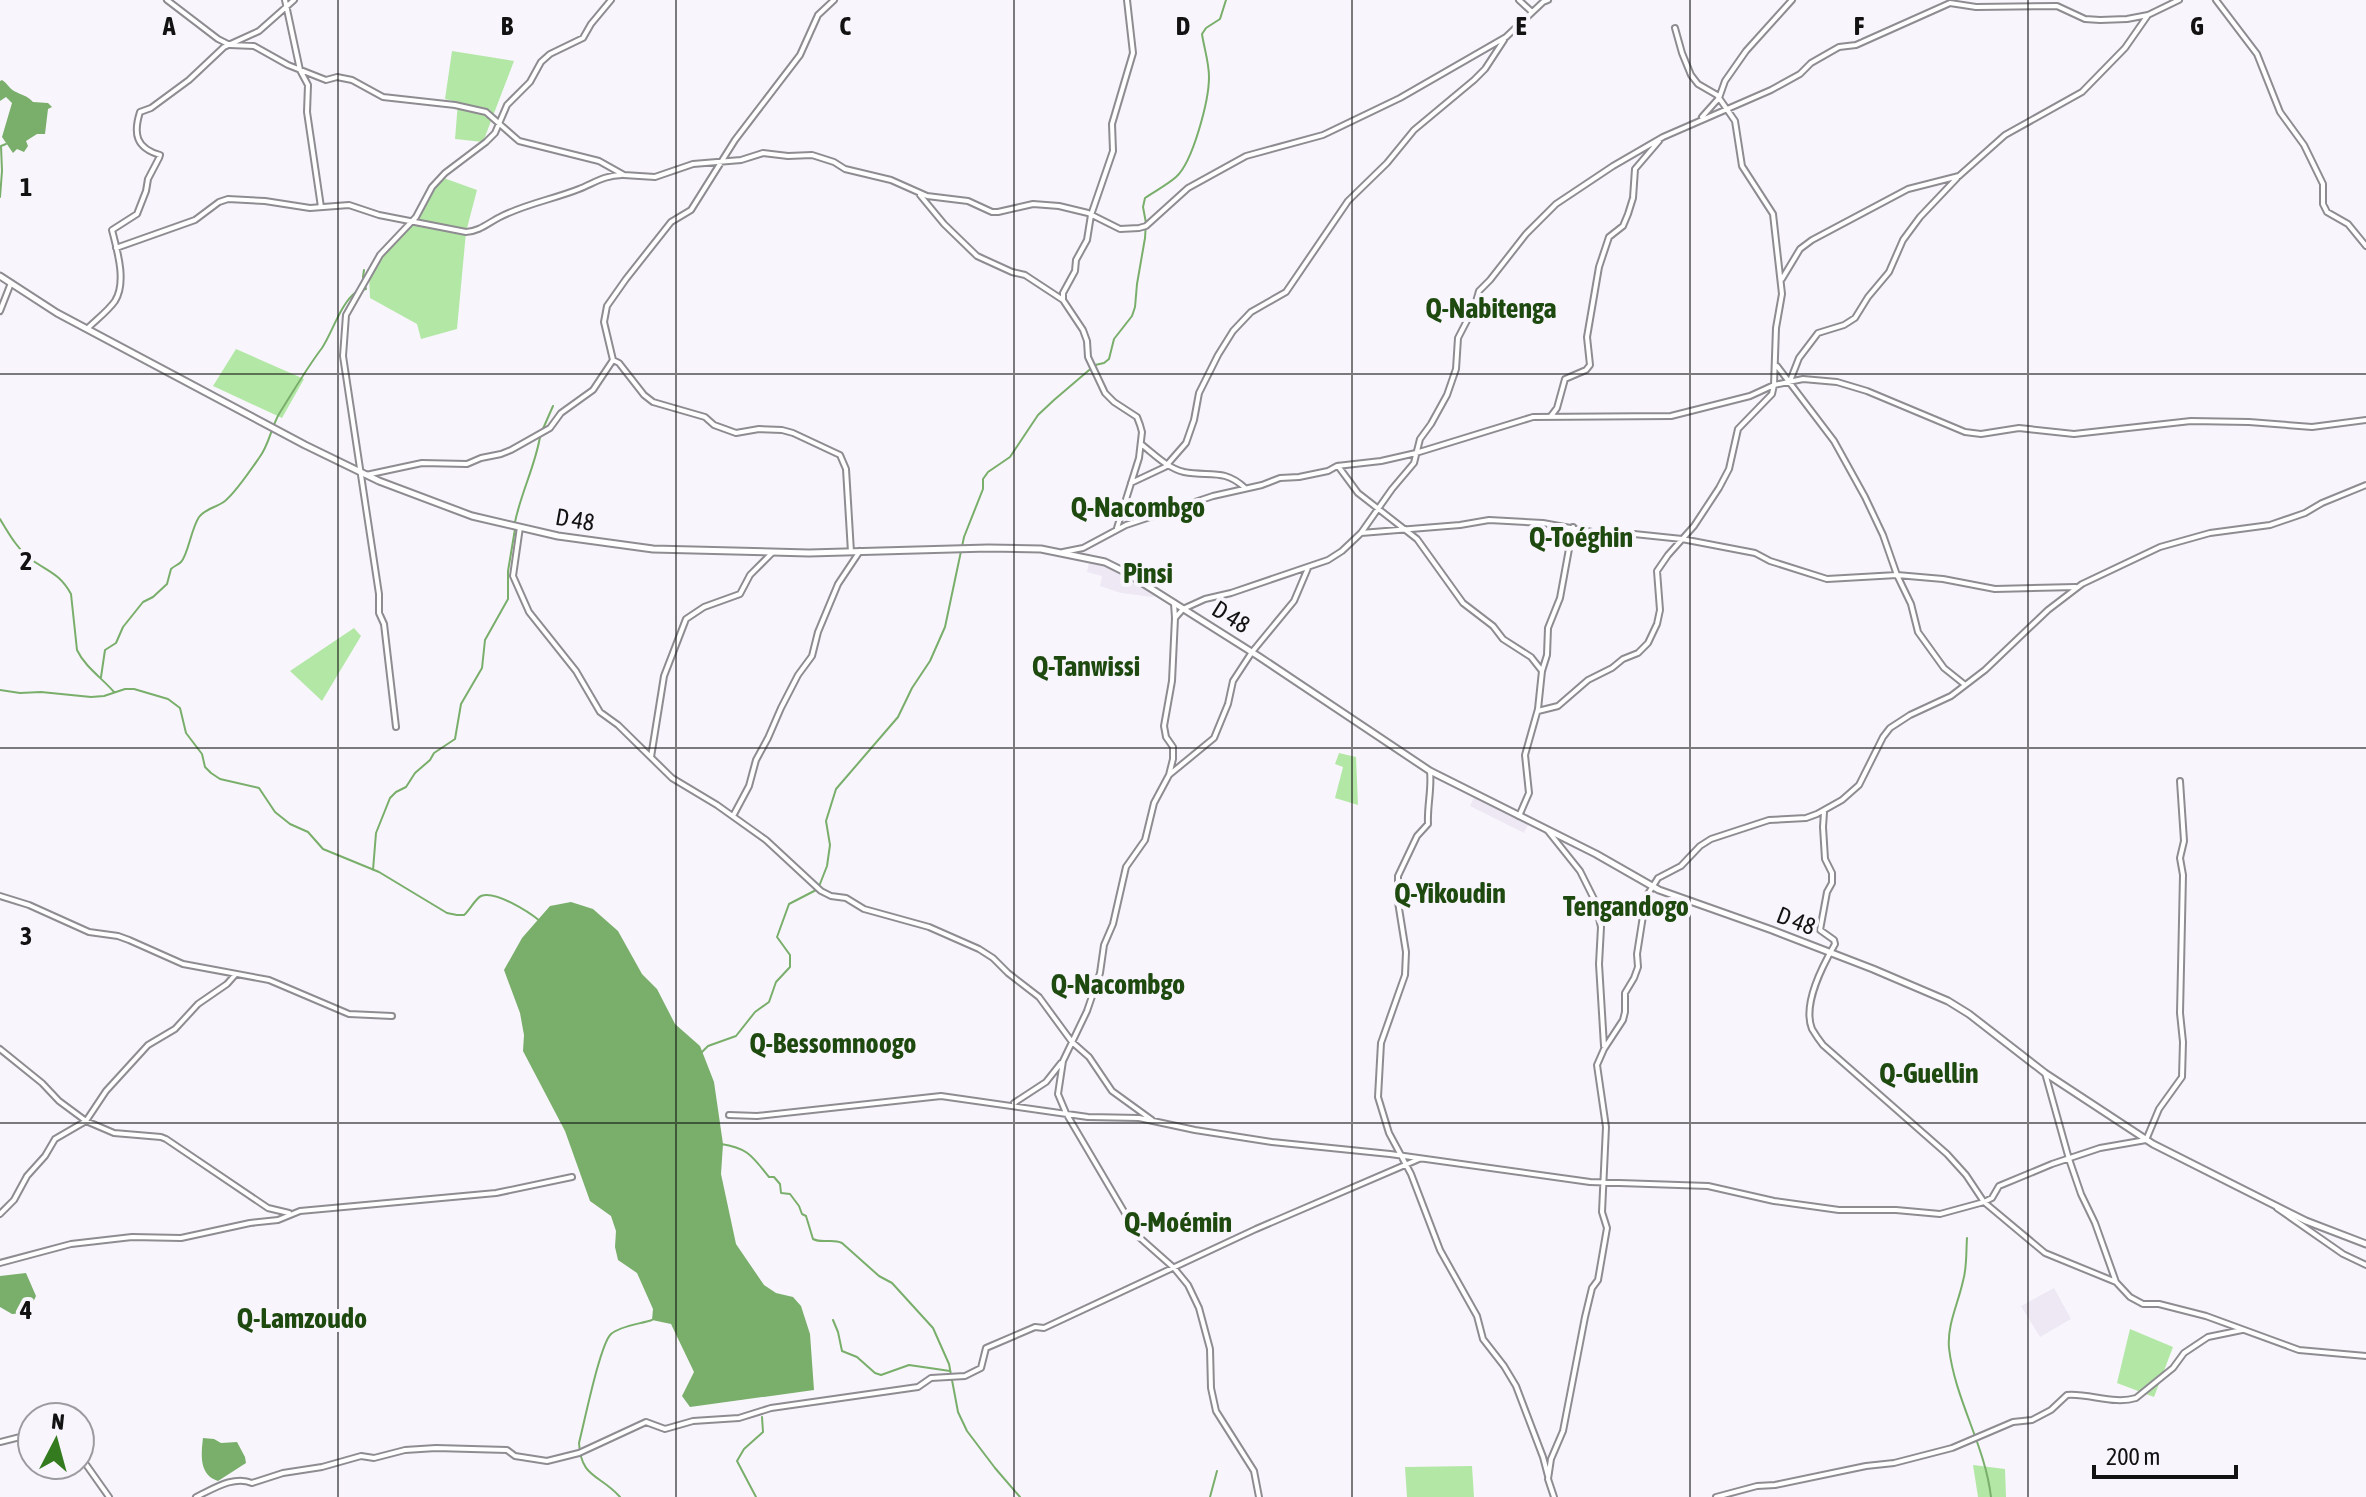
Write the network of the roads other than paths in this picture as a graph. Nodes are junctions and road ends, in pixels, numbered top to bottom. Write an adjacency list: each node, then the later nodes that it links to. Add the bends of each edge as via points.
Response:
1 (167, 0): 17 (street)
2 (285, 0): 12 (street)
3 (294, 0): 12 (street)
4 (611, 0): 22 (street, via 583,38 541,62)
5 (834, 0): 24 (street, via 818,15 800,55)
6 (1127, 0): 29 (street, via 1133,53 1112,124 1113,151)
7 (1519, 0): 13 (street)
8 (1548, 0): 13 (street)
9 (1792, 0): 19 (street, via 1746,51)
10 (2179, 0): 14 (street)
11 (2216, 0): 31 (street, via 2257,54 2280,112 2323,184 2327,212 2348,224)
12 (286, 9): 17 (street); 18 (street)
13 (1532, 12): 16 (street)
14 (2148, 15): 20 (street, via 2100,20 2057,6 1950,3 1856,45 1839,47 1771,90); 26 (street, via 2125,48 2082,92 2005,135)
15 (1675, 28): 19 (street, via 1691,75)
16 (1506, 37): 29 (street, via 1323,135 1246,156 1188,188 1146,226 1120,229); 47 (street, via 1485,69 1414,130 1348,201 1286,292 1251,312 1233,331 1199,393 1186,443)
17 (230, 45): 18 (street, via 254,46); 32 (street, via 140,112 135,127 140,145 160,155 137,214 112,230)
18 (300, 70): 22 (street, via 326,80 352,80 383,97 486,112); 28 (street, via 308,85)
19 (1719, 98): 20 (street); 21 (street)
20 (1726, 109): 21 (street); 34 (street, via 1735,121 1742,166 1773,214)
21 (1701, 119): 23 (street)
22 (498, 124): 25 (street, via 519,141 599,161); 30 (street, via 486,142 432,187)
23 (1663, 137): 43 (street, via 1635,169 1628,214 1609,237 1599,267 1587,337 1590,365 1565,379); 46 (street, via 1556,204 1479,291 1458,338 1447,395)
24 (722, 162): 25 (street, via 693,164 655,177); 27 (street, via 763,153 812,155); 39 (street, via 691,210 671,222 607,306 604,322)
25 (624, 175): 30 (street, via 522,207 476,231)
26 (1959, 176): 34 (street, via 1908,189 1812,240); 41 (street, via 1911,228 1889,272 1855,318 1818,333)
27 (918, 192): 29 (street, via 968,201 992,212 1033,204); 36 (street, via 977,256 1025,275)
28 (321, 207): 30 (street, via 349,205); 32 (street, via 228,199 195,220)
29 (1091, 215): 36 (street, via 1087,240)
30 (412, 221): 49 (street, via 380,255 346,315 343,356)
31 (2366, 246)
32 (116, 248): 38 (street, via 117,298)
33 (0, 276): 35 (street, D 48)
34 (1781, 280): 40 (street)
35 (11, 283): 37 (street); 38 (street, D 48)
36 (1063, 300): 45 (street, via 1083,330 1088,357 1105,393 1137,417)
37 (0, 311)
38 (87, 329): 49 (street, D 48)
39 (613, 360): 49 (street, via 593,390 550,428 511,450 467,464 422,463); 61 (street, via 653,402 705,417 736,433 793,433 840,455 846,469)
40 (1775, 364): 41 (street); 42 (street)
41 (1789, 382): 42 (street); 44 (street, via 1837,382 1981,434 2019,428 2091,434 2191,421 2312,427); 65 (street, via 1845,460)
42 (1774, 385): 43 (street, via 1671,416); 59 (street, via 1772,394 1738,429 1729,469)
43 (1551, 416): 46 (street, via 1501,425)
44 (2366, 420)
45 (1141, 444): 47 (street); 50 (street)
46 (1416, 453): 48 (street); 53 (street, via 1414,463)
47 (1167, 465): 50 (street); 52 (street, via 1183,472 1226,475)
48 (1337, 466): 52 (street); 53 (street)
49 (363, 474): 54 (street, D 48, via 460,513); 74 (street)
50 (1131, 483): 57 (street)
51 (2366, 485): 66 (street, via 2270,525 2160,547)
52 (1246, 489): 57 (street)
53 (1376, 510): 56 (street); 58 (street)
54 (520, 527): 63 (street, D 48, via 645,548); 75 (street, via 513,576 529,612 576,671 600,712)
55 (1573, 527): 56 (street, via 1502,520); 59 (street, via 1614,536); 71 (street)
56 (1406, 529): 58 (street); 71 (street, via 1463,603)
57 (1116, 531): 62 (street)
58 (1361, 533): 64 (street, via 1333,557)
59 (1682, 539): 65 (street, via 1755,553 1827,579); 73 (street, via 1657,571 1660,610 1648,643 1588,680 1558,706)
60 (860, 551): 61 (street, D 48); 62 (street, D 48); 80 (street, via 838,584 812,656 781,708)
61 (851, 552): 63 (street, D 48)
62 (1063, 552): 67 (street, D 48, via 1116,567)
63 (772, 553): 75 (street, via 740,594 686,619 664,676)
64 (1309, 566): 68 (street); 70 (street, via 1294,601)
65 (1897, 575): 66 (street, via 1995,589); 72 (street, via 1918,632 1944,668)
66 (2079, 587): 72 (street)
67 (1174, 603): 68 (street, D 48); 69 (street)
68 (1183, 609): 69 (street); 70 (street, D 48)
69 (1175, 618): 77 (street, via 1164,726 1173,747)
70 (1252, 652): 76 (street, D 48); 77 (street, via 1233,681 1214,738)
71 (1542, 671): 73 (street)
72 (1965, 685): 79 (street, via 1890,728 1859,785)
73 (1538, 711): 81 (street, via 1525,755 1529,793)
74 (396, 727)
75 (651, 757): 80 (street, via 672,778)
76 (1430, 771): 81 (street, D 48); 99 (street, via 1428,824 1417,836 1397,883 1405,975 1381,1043 1378,1097)
77 (1169, 775): 88 (street, via 1154,803 1145,840 1126,867 1100,973)
78 (2180, 781): 98 (street, via 2182,1077 2159,1109)
79 (1824, 810): 83 (street, via 1711,839); 85 (street, via 1825,859 1832,873 1820,930 1834,940)
80 (733, 816): 88 (street, via 821,891 979,949 1039,997)
81 (1519, 816): 82 (street, D 48)
82 (1547, 830): 83 (street, D 48); 90 (street, via 1580,871 1595,901 1601,927)
83 (1652, 886): 85 (street, D 48); 90 (street, via 1623,1020)
84 (0, 896): 86 (street, via 183,964)
85 (1829, 952): 92 (street, D 48, via 1948,1001); 105 (street, via 1814,987 1812,1029 1823,1045 1947,1154)
86 (235, 975): 87 (street, via 269,980 349,1014); 96 (street, via 175,1029 148,1045)
87 (392, 1016)
88 (1072, 1042): 91 (street); 97 (street, via 1112,1091)
89 (0, 1049): 96 (street)
90 (1604, 1049): 104 (street, via 1597,1065 1606,1127)
91 (1063, 1061): 93 (street, via 1046,1082); 94 (street, via 1058,1094)
92 (2045, 1073): 98 (street, D 48); 101 (street)
93 (1012, 1105): 94 (street); 95 (street, via 941,1096)
94 (1066, 1113): 97 (street); 112 (street, via 1139,1237)
95 (729, 1115)
96 (86, 1121): 107 (street, via 114,1133 166,1139 268,1208); 108 (street, via 55,1139)
97 (1154, 1122): 99 (street, via 1272,1142)
98 (2146, 1140): 101 (street); 106 (street, D 48)
99 (1401, 1155): 100 (street); 102 (street)
100 (1421, 1158): 102 (street); 104 (street)
101 (2069, 1159): 105 (street, via 1999,1186); 113 (street)
102 (1406, 1164): 112 (street); 117 (street, via 1483,1339 1516,1386)
103 (572, 1177): 107 (street, via 496,1193)
104 (1603, 1182): 105 (street, via 1708,1186 1839,1210 1940,1214); 117 (street, via 1604,1251)
105 (1984, 1202): 113 (street, via 2045,1253)
106 (2273, 1205): 109 (street, D 48); 111 (street)
107 (292, 1213): 110 (street, via 181,1238 71,1244)
108 (0, 1214)
109 (2366, 1244)
110 (0, 1263)
111 (2366, 1265)
112 (1174, 1268): 119 (street, via 1044,1328 986,1348 981,1368 965,1376 665,1429 646,1422 579,1453 547,1461 507,1450 405,1450 302,1468 252,1483 234,1480); 120 (street, via 1199,1308 1210,1349 1216,1411 1254,1471)
113 (2116, 1282): 114 (street, via 2143,1304)
114 (2245, 1330): 115 (street, via 2299,1350); 122 (street, via 2208,1337 2136,1398 2067,1395 2032,1420 2013,1422 1952,1448)
115 (2366, 1356)
116 (96, 1479): 118 (street)
117 (1548, 1479): 121 (street)
118 (109, 1497)
119 (196, 1497)
120 (1259, 1497)
121 (1554, 1497)
122 (1716, 1497)

